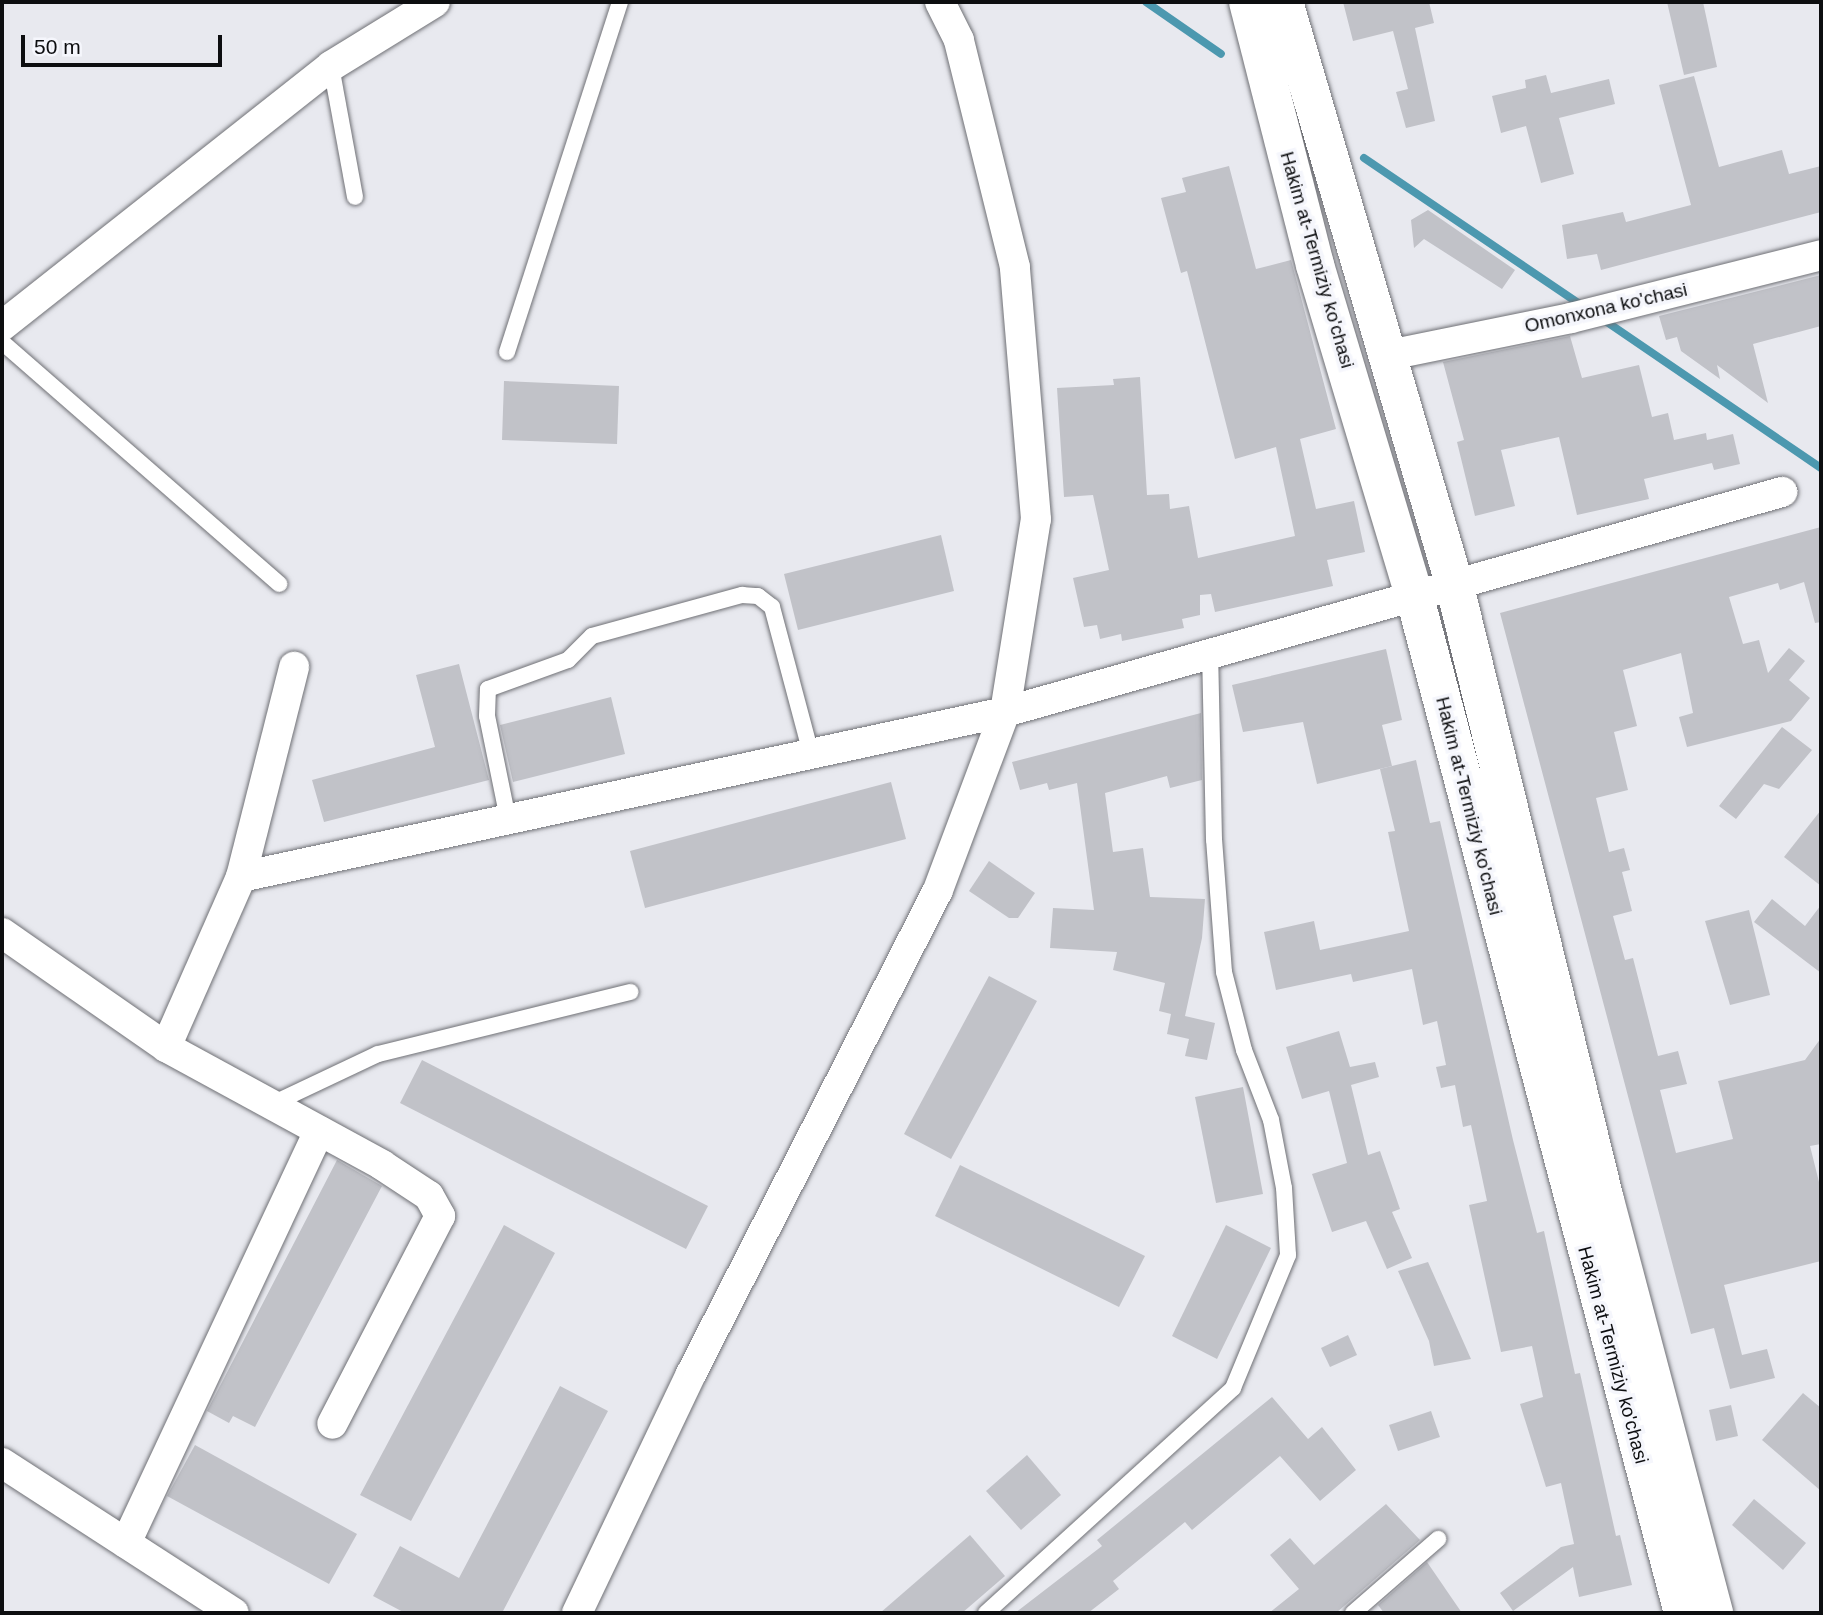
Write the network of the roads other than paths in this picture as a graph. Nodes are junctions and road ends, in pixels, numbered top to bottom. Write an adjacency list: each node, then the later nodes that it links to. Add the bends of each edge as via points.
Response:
1 (435, 2): 6 (street)
2 (620, 2): 11 (lane)
3 (940, 2): 19 (street, via 959,40 1015,267 1036,519)
4 (1248, 2): 16 (main road, Hakim at-Termiziy ko'chasi, via 1315,265)
5 (1284, 2): 12 (main road, Hakim at-Termiziy ko'chasi)
6 (331, 66): 7 (lane); 9 (street)
7 (355, 197)
8 (1821, 255): 12 (street, Omonxona ko'chasi, via 1571,318)
9 (2, 327)
10 (2, 342): 15 (lane)
11 (507, 352)
12 (1390, 355): 14 (main road, Hakim at-Termiziy ko'chasi)
13 (1782, 492): 14 (street)
14 (1454, 583): 16 (street); 37 (main road, Hakim at-Termiziy ko'chasi, via 1605,1200)
15 (279, 584)
16 (1414, 594): 17 (street); 36 (main road, Hakim at-Termiziy ko'chasi)
17 (1210, 651): 19 (street); 34 (lane, via 1214,841 1224,972 1244,1050 1271,1120 1284,1188 1287,1255 1233,1388)
18 (294, 667): 22 (street)
19 (1005, 712): 20 (street); 33 (street, via 938,890 691,1374)
20 (811, 754): 21 (street); 21 (lane, via 772,607 758,596 742,594 592,636 568,660 488,689 486,716)
21 (508, 820): 22 (street)
22 (241, 877): 25 (street)
23 (2, 933): 25 (street)
24 (630, 992): 26 (lane, via 378,1054)
25 (166, 1047): 26 (street)
26 (270, 1105): 27 (street)
27 (319, 1131): 28 (street, via 429,1196 440,1216); 31 (street)
28 (332, 1424)
29 (2, 1463): 31 (street)
30 (1438, 1539): 35 (lane)
31 (126, 1543): 32 (street)
32 (234, 1613)
33 (577, 1613)
34 (986, 1613)
35 (1353, 1613)
36 (1683, 1613)
37 (1714, 1613)

